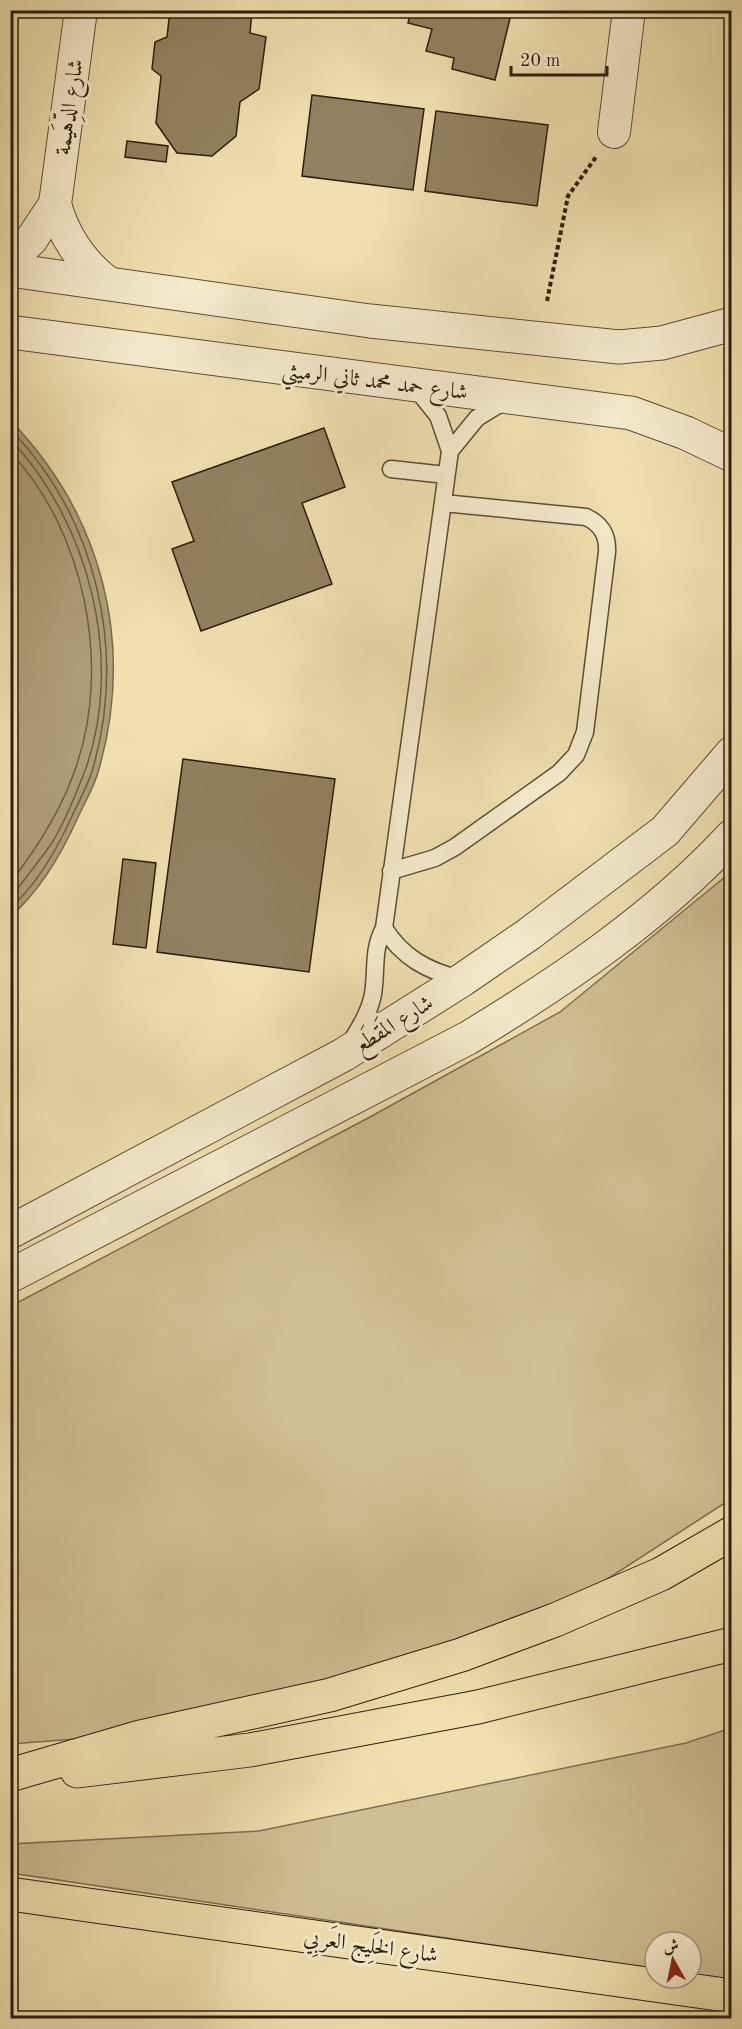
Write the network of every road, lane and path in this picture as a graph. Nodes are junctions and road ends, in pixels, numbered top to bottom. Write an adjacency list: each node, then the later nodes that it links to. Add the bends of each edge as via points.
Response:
1 (81, 10): 4 (street, شارع الدِّهَيمة)
2 (629, 10): 3 (street)
3 (614, 132): 8 (path, via 568,196)
4 (55, 204): 5 (street, شارع الدِّهَيمة, via 31,240); 7 (street, شارع الدِّهَيمة, via 60,223 79,256)
5 (10, 260)
6 (10, 270): 7 (street)
7 (108, 283): 9 (street, via 370,321 619,347 662,342)
8 (547, 301)
9 (732, 324)
10 (10, 332): 11 (street, شارع حمد محمد ثاني الرميثي)
11 (415, 387): 12 (street, شارع حمد محمد ثاني الرميثي); 13 (lane, via 438,416)
12 (512, 396): 13 (lane, via 477,418); 14 (street, شارع حمد محمد ثاني الرميثي, via 631,413)
13 (450, 451): 16 (lane)
14 (732, 455)
15 (391, 469): 16 (lane)
16 (446, 474): 17 (lane)
17 (442, 503): 20 (lane); 20 (lane, via 586,517 606,535 585,732 576,755 560,773 455,847 435,858)
18 (732, 753): 22 (street, شارع المَقطَع, via 665,831)
19 (732, 836): 25 (street, شارع المَقطَع, via 699,871 577,967 496,1020)
20 (391, 871): 21 (lane)
21 (384, 928): 22 (lane, via 393,944 424,968); 23 (lane, via 375,951 373,994 367,1014)
22 (462, 980): 23 (street, شارع المَقطَع)
23 (343, 1055): 24 (street, شارع المَقطَع)
24 (10, 1232)
25 (10, 1276)
26 (732, 1533): 28 (highway, via 661,1574 555,1620 460,1654 330,1695 140,1737)
27 (732, 1644): 29 (highway, via 444,1714 250,1750)
28 (10, 1775)
29 (10, 1780)
30 (10, 1894): 31 (highway, شارع الخَلِيج العَربِي)
31 (732, 1996)

